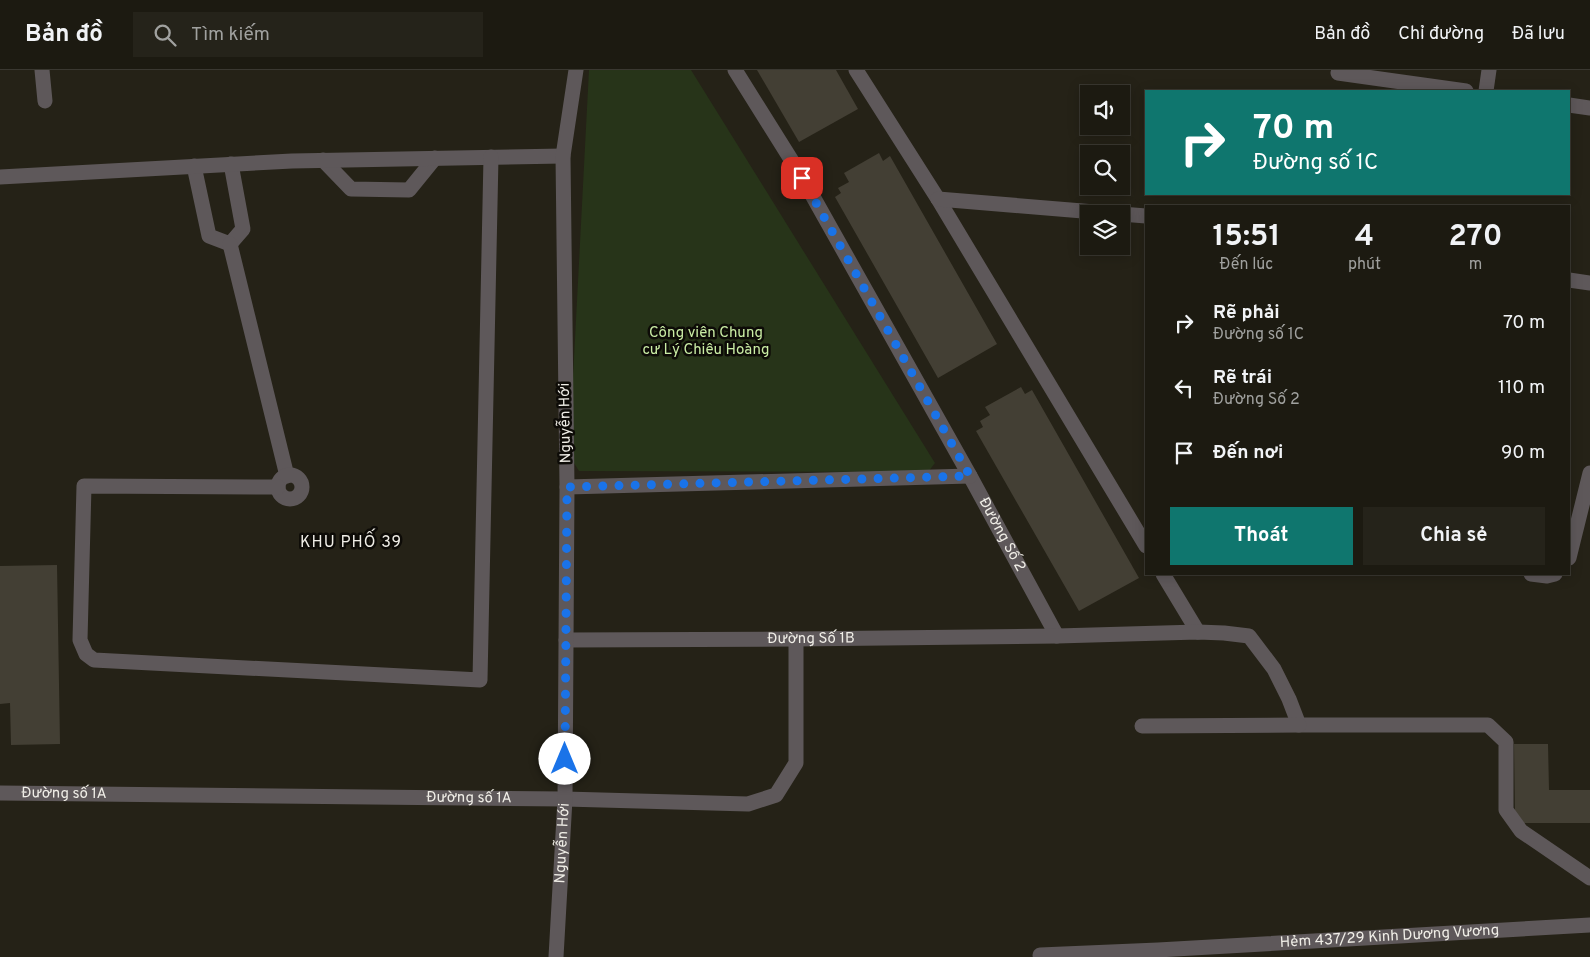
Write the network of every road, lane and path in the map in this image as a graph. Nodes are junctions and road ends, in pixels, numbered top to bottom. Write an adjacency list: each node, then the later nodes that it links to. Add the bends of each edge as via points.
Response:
1 (42, 70): 9 (street)
2 (576, 70): 12 (street, Nguyễn Hới)
3 (735, 70): 27 (street, Đường Số 2, via 802,178)
4 (1489, 70): 8 (street)
5 (858, 71): 19 (street)
6 (1338, 73): 7 (street)
7 (1459, 90)
8 (1486, 90)
9 (45, 101)
10 (1570, 105): 11 (street)
11 (1590, 108)
12 (564, 156): 13 (street); 28 (street, Nguyễn Hới)
13 (491, 157): 14 (street); 23 (street, via 480,680 94,660 86,654 80,640 84,486 283,481)
14 (435, 158): 15 (street); 15 (street, via 410,190 351,189)
15 (323, 160): 16 (street)
16 (231, 164): 17 (street); 23 (street, via 243,229)
17 (194, 166): 18 (street); 23 (street, via 209,236)
18 (0, 177)
19 (938, 199): 20 (street); 29 (street)
20 (1080, 211)
21 (1130, 215): 22 (street)
22 (1145, 216)
23 (230, 244)
24 (1589, 279): 25 (street)
25 (1570, 280)
26 (1590, 473): 30 (street)
27 (970, 476): 28 (street); 33 (street, Đường Số 2)
28 (567, 487): 35 (street, Nguyễn Hới)
29 (1145, 544)
30 (1570, 554)
31 (1164, 575): 32 (street)
32 (1198, 632): 33 (street, Đường Số 1B); 36 (street, Đường Số 1B, via 1249,636 1274,668)
33 (1057, 636): 34 (street, Đường Số 1B)
34 (796, 639): 35 (street, Đường Số 1B); 39 (street, Đường số 1A, via 796,763 776,794 748,804)
35 (566, 640): 39 (street, Nguyễn Hới)
36 (1300, 725): 37 (street); 40 (street, via 1488,725 1506,742 1506,810 1521,831)
37 (1142, 726)
38 (0, 793): 39 (street, Đường số 1A)
39 (565, 799): 43 (street, Nguyễn Hới)
40 (1590, 878)
41 (1590, 925): 42 (street, Hẻm 437/29 Kinh Dương Vương, via 1168,950)
42 (1040, 954)
43 (556, 957)

